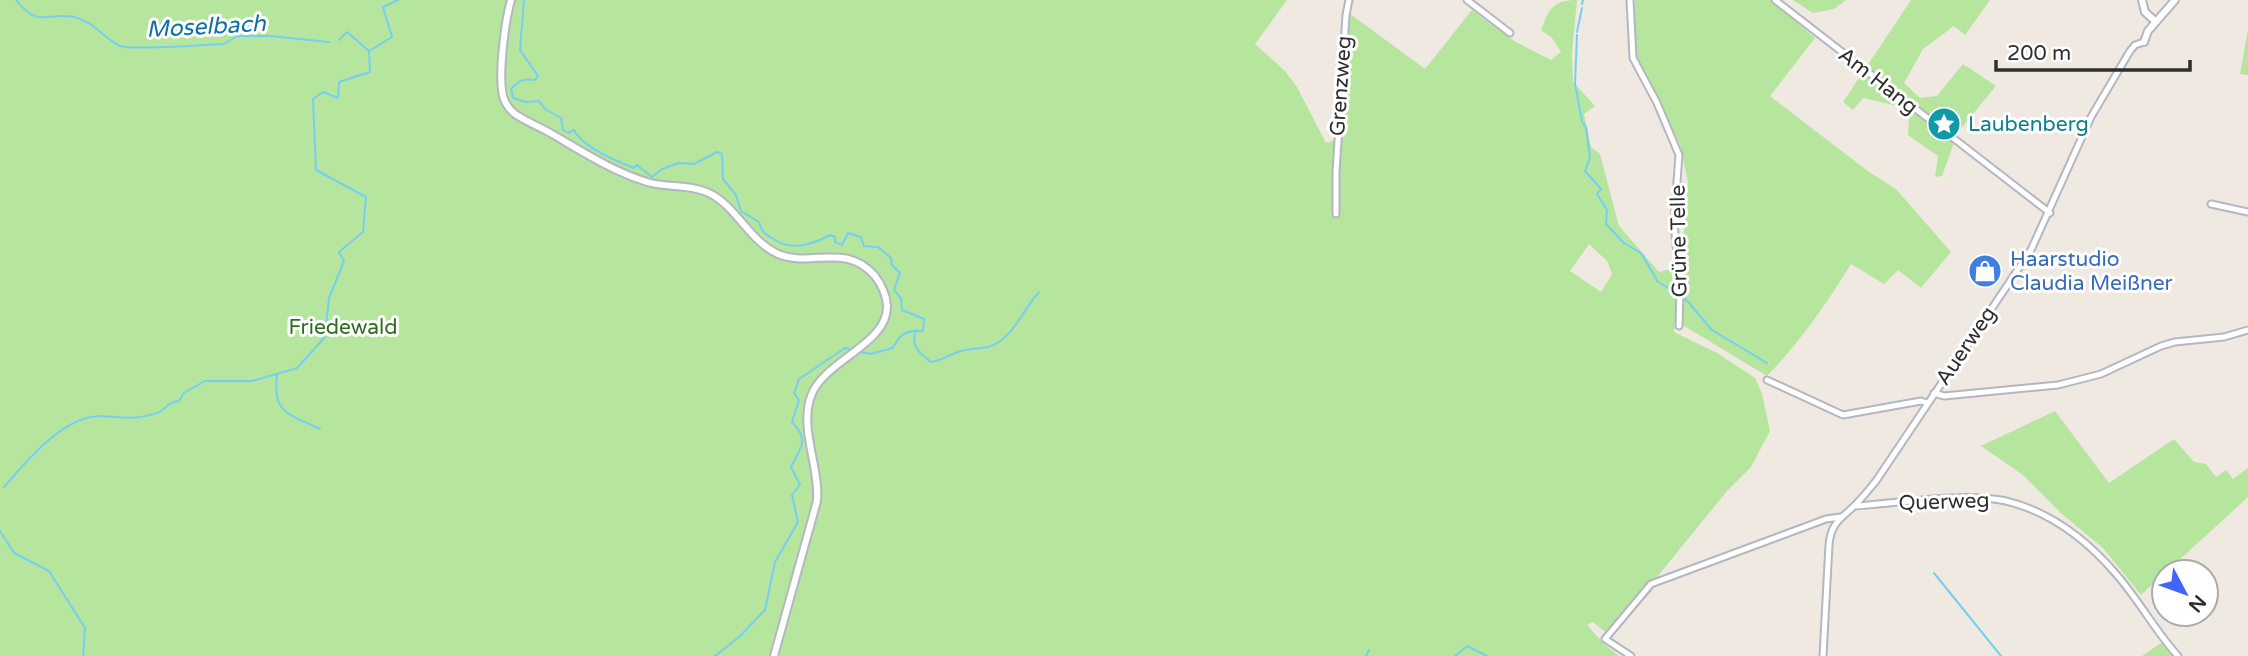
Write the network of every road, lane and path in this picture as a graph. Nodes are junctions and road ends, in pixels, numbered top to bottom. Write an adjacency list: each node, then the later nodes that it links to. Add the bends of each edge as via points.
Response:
1 (511, 0): 22 (street, via 502,88 509,109 523,120 620,172 713,195 755,238 781,255 838,257 863,265 881,285 887,311 881,327 816,386 810,401 817,500)
2 (1349, 0): 14 (street, Grenzweg)
3 (1467, 0): 9 (street)
4 (1630, 0): 15 (street, Grüne Telle, via 1633,58 1679,155 1674,222)
5 (1775, 0): 13 (street, Am Hang)
6 (2142, 0): 8 (street, via 2145,12)
7 (2175, 0): 8 (street)
8 (2155, 21): 10 (street)
9 (1510, 33)
10 (2144, 42): 13 (street, Auerweg, via 2130,51 2091,117)
11 (2211, 204): 12 (street)
12 (2248, 212)
13 (2050, 213): 18 (street, Auerweg, via 2031,250)
14 (1336, 214)
15 (1679, 326)
16 (2248, 330): 18 (street, via 2161,346 2101,374 2058,385 1944,396)
17 (1767, 380): 19 (street, via 1843,415)
18 (1934, 393): 19 (street, Auerweg)
19 (1927, 403): 20 (street, Auerweg)
20 (1855, 506): 21 (street, Auerweg); 25 (street, Querweg, via 1986,498 2060,523 2107,564)
21 (1841, 517): 23 (street, via 1651,584 1605,639); 24 (street, via 1830,534)
22 (774, 656)
23 (1631, 656)
24 (1823, 656)
25 (2178, 656)

